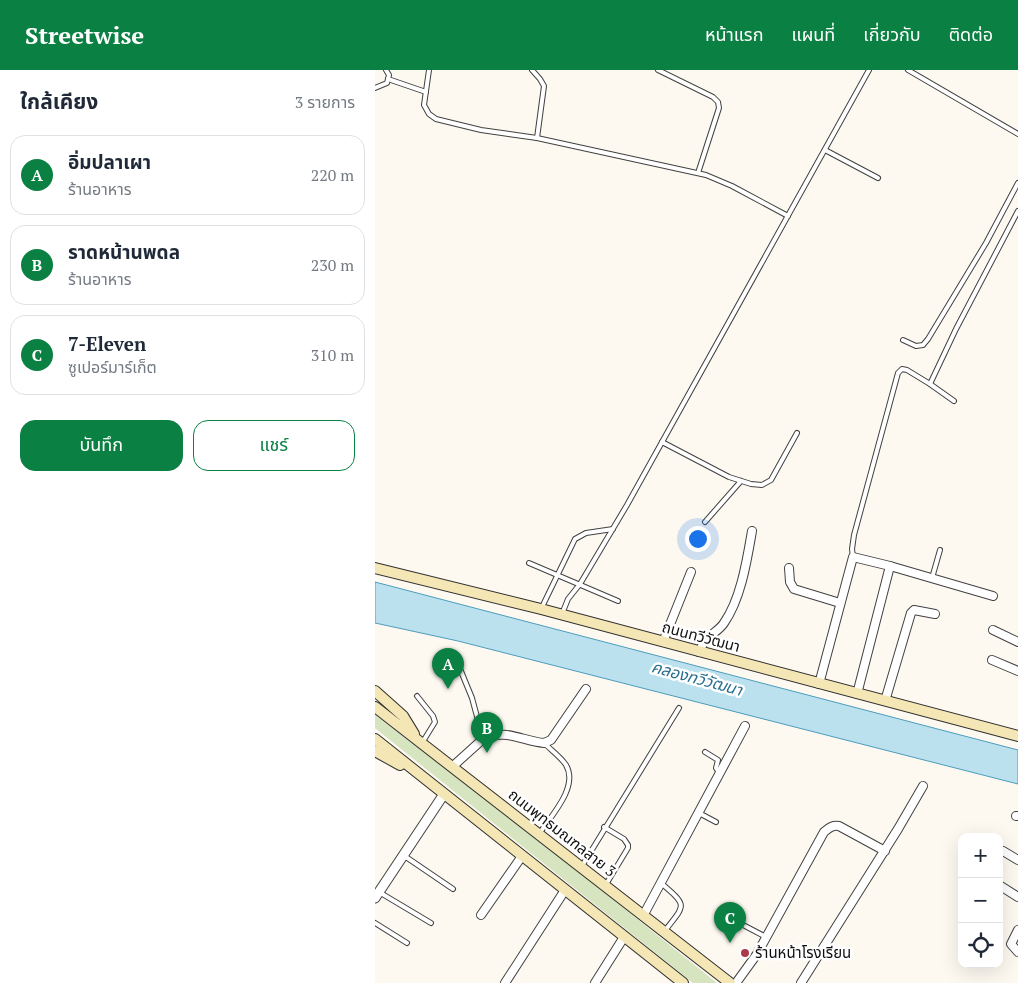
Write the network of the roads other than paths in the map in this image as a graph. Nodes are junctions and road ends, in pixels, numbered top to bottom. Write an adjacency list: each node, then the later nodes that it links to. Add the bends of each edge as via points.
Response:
1 (386, 70): 7 (lane)
2 (429, 70): 9 (lane)
3 (532, 70): 11 (lane, via 544,86)
4 (657, 70): 13 (lane, via 718,102 719,108)
5 (869, 70): 12 (lane)
6 (908, 70): 10 (lane)
7 (388, 79): 8 (lane, via 387,83); 9 (lane)
8 (375, 88)
9 (426, 92): 11 (lane, via 424,105 436,119)
10 (1018, 134)
11 (537, 138): 13 (lane)
12 (825, 150): 14 (lane); 17 (lane)
13 (697, 173): 17 (lane, via 726,183)
14 (878, 178)
15 (1018, 183): 18 (lane, via 928,339 923,345 916,346)
16 (1018, 211): 19 (lane)
17 (788, 216): 22 (lane)
18 (903, 340)
19 (930, 384): 20 (lane); 28 (lane, via 907,370 902,369 898,374 854,534)
20 (954, 401)
21 (797, 433): 23 (lane, via 771,480 762,485)
22 (662, 442): 23 (lane); 25 (lane)
23 (741, 481): 24 (lane)
24 (705, 522)
25 (613, 529): 34 (lane, via 579,535); 36 (lane)
26 (752, 531): 46 (street, via 735,602 725,622 705,641)
27 (940, 550): 35 (lane)
28 (853, 556): 30 (street); 39 (street)
29 (529, 564): 34 (lane)
30 (890, 566): 35 (street); 53 (street)
31 (375, 568): 40 (main road, ถนนทวีวัฒนา)
32 (789, 568): 39 (street, via 794,589)
33 (691, 572): 44 (street)
34 (558, 575): 36 (lane); 40 (lane)
35 (932, 578): 37 (street)
36 (580, 584): 38 (lane); 42 (lane, via 568,599)
37 (993, 596)
38 (618, 601)
39 (840, 603): 50 (street)
40 (541, 609): 42 (main road, ถนนทวีวัฒนา)
41 (935, 614): 55 (street, via 914,610 911,613)
42 (561, 616): 44 (main road, ถนนทวีวัฒนา)
43 (993, 630): 45 (street)
44 (663, 642): 46 (main road, ถนนทวีวัฒนา)
45 (1018, 642)
46 (699, 652): 50 (main road, ถนนทวีวัฒนา)
47 (456, 660): 61 (lane, via 472,698)
48 (992, 660): 49 (street)
49 (1018, 671)
50 (819, 684): 53 (main road, ถนนทวีวัฒนา)
51 (586, 689): 63 (street, via 551,740)
52 (375, 691): 62 (main road, via 403,716)
53 (857, 694): 55 (main road, ถนนทวีวัฒนา)
54 (417, 696): 62 (lane, via 435,722)
55 (885, 701): 59 (main road, ถนนทวีวัฒนา)
56 (375, 707): 62 (main road, ถนนพุทธมณฑลสาย 3)
57 (679, 708): 73 (lane)
58 (745, 726): 67 (street)
59 (1018, 736)
60 (375, 739): 68 (main road)
61 (483, 739): 63 (street, via 499,734 514,735); 66 (street)
62 (419, 741): 66 (main road, ถนนพุทธมณฑลสาย 3)
63 (543, 744): 74 (lane, via 565,763 570,784)
64 (375, 751): 68 (main road)
65 (705, 752): 67 (lane, via 718,760 716,771)
66 (452, 767): 74 (main road, ถนนพุทธมณฑลสาย 3)
67 (720, 774): 71 (street)
68 (429, 782): 70 (main road)
69 (923, 786): 75 (street)
70 (444, 794): 77 (street); 78 (main road)
71 (699, 813): 72 (lane); 81 (street)
72 (716, 822)
73 (604, 827): 80 (lane); 82 (lane, via 628,845)
74 (539, 834): 80 (main road, ถนนพุทธมณฑลสาย 3)
75 (885, 851): 96 (street, via 839,826 829,828); 104 (street)
76 (1003, 851): 79 (street)
77 (403, 856): 84 (lane); 86 (street)
78 (522, 856): 85 (main road); 88 (street)
79 (1018, 860)
80 (581, 867): 82 (main road, ถนนพุทธมณฑลสาย 3)
81 (661, 883): 89 (street); 94 (lane, via 682,904)
82 (605, 886): 89 (main road, ถนนพุทธมณฑลสาย 3)
83 (1003, 888): 87 (street)
84 (453, 890)
85 (565, 890): 95 (main road); 99 (street)
86 (377, 895): 91 (lane)
87 (1018, 897)
88 (481, 915)
89 (643, 916): 94 (main road, ถนนพุทธมณฑลสาย 3)
90 (375, 923): 97 (lane)
91 (431, 923)
92 (745, 926): 96 (lane)
93 (1018, 930): 98 (street, via 1011,944)
94 (664, 932): 102 (main road, ถนนพุทธมณฑลสาย 3)
95 (625, 937): 100 (street); 101 (main road)
96 (766, 937): 103 (street)
97 (407, 943)
98 (1018, 952)
99 (505, 983)
100 (595, 983)
101 (683, 983)
102 (730, 983)
103 (736, 983)
104 (801, 983)

